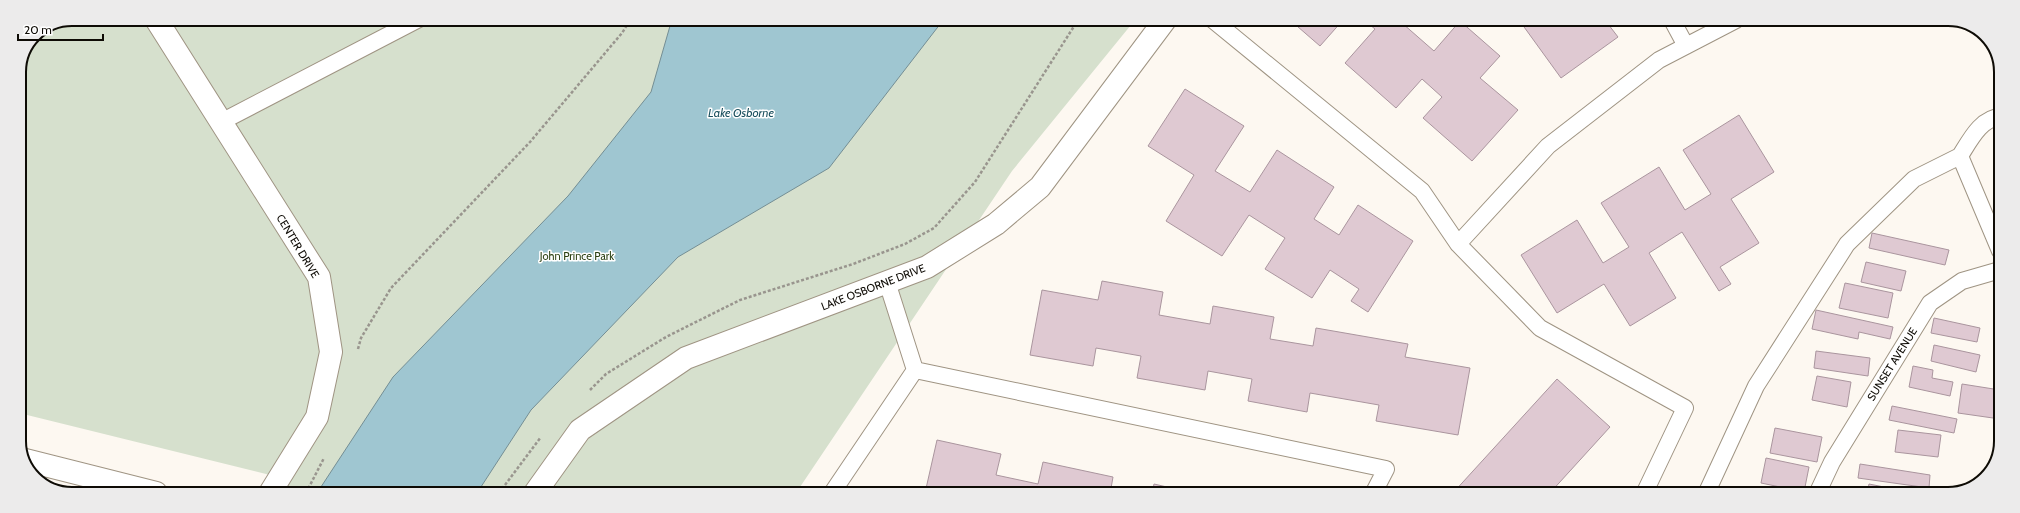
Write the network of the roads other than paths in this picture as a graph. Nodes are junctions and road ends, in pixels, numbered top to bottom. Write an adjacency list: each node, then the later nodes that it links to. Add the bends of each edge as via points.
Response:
1 (160, 26): 9 (street, CENTER DRIVE)
2 (406, 26): 9 (lane)
3 (1161, 26): 14 (street, LAKE OSBORNE DRIVE, via 1040,187 996,224 927,267)
4 (1220, 26): 12 (lane, via 1422,191)
5 (1675, 26): 7 (lane)
6 (1724, 26): 7 (lane)
7 (1686, 46): 12 (lane, via 1659,60 1548,146)
8 (1994, 118): 10 (lane, via 1979,127)
9 (221, 122): 19 (street, CENTER DRIVE, via 319,277 331,352 317,417)
10 (1960, 156): 11 (lane); 25 (lane, via 1914,179 1846,244 1756,386)
11 (1994, 237)
12 (1458, 244): 17 (lane, via 1540,328 1686,408)
13 (1994, 272): 26 (lane, SUNSET AVENUE, via 1962,281 1930,303 1832,462)
14 (888, 282): 15 (lane); 20 (street, LAKE OSBORNE DRIVE, via 686,358 580,430)
15 (915, 370): 21 (lane); 22 (lane, via 1386,469)
16 (31, 462): 18 (street)
17 (1652, 477): 23 (lane); 24 (lane)
18 (132, 487)
19 (274, 487)
20 (539, 487)
21 (836, 487)
22 (1377, 487)
23 (1644, 487)
24 (1647, 487)
25 (1709, 487)
26 (1820, 487)

